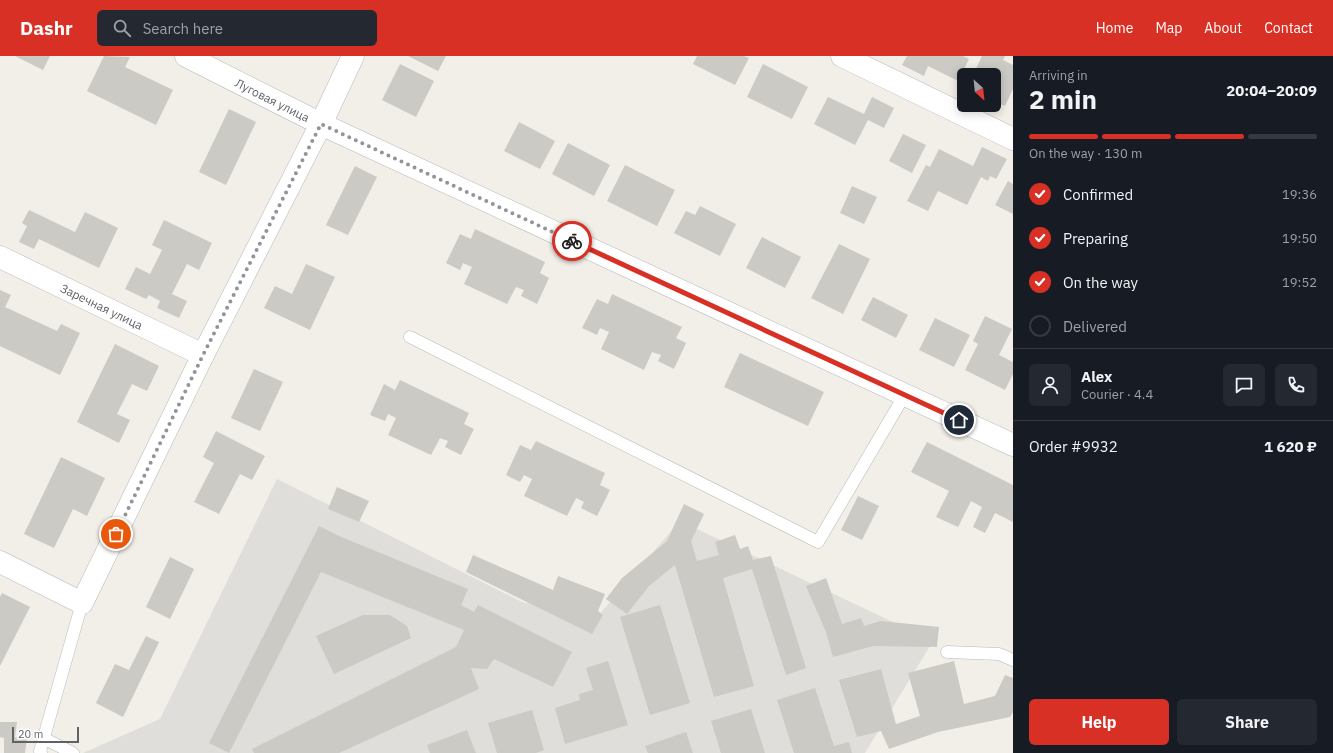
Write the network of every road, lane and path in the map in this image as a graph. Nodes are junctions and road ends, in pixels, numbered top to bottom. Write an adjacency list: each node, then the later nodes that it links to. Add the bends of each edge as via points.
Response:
1 (186, 56): 4 (street, Луговая улица)
2 (353, 56): 4 (street)
3 (842, 56): 5 (street)
4 (321, 124): 8 (street); 9 (street, Луговая улица)
5 (1013, 139)
6 (0, 257): 8 (street, Заречная улица)
7 (410, 337): 9 (lane, via 818,542)
8 (203, 355): 12 (street)
9 (904, 396): 10 (street, Луговая улица)
10 (1013, 445)
11 (0, 562): 12 (street)
12 (82, 603): 15 (lane)
13 (947, 652): 14 (lane, via 999,654)
14 (1013, 660)
15 (44, 738): 16 (lane); 17 (lane)
16 (41, 753)
17 (73, 753)

